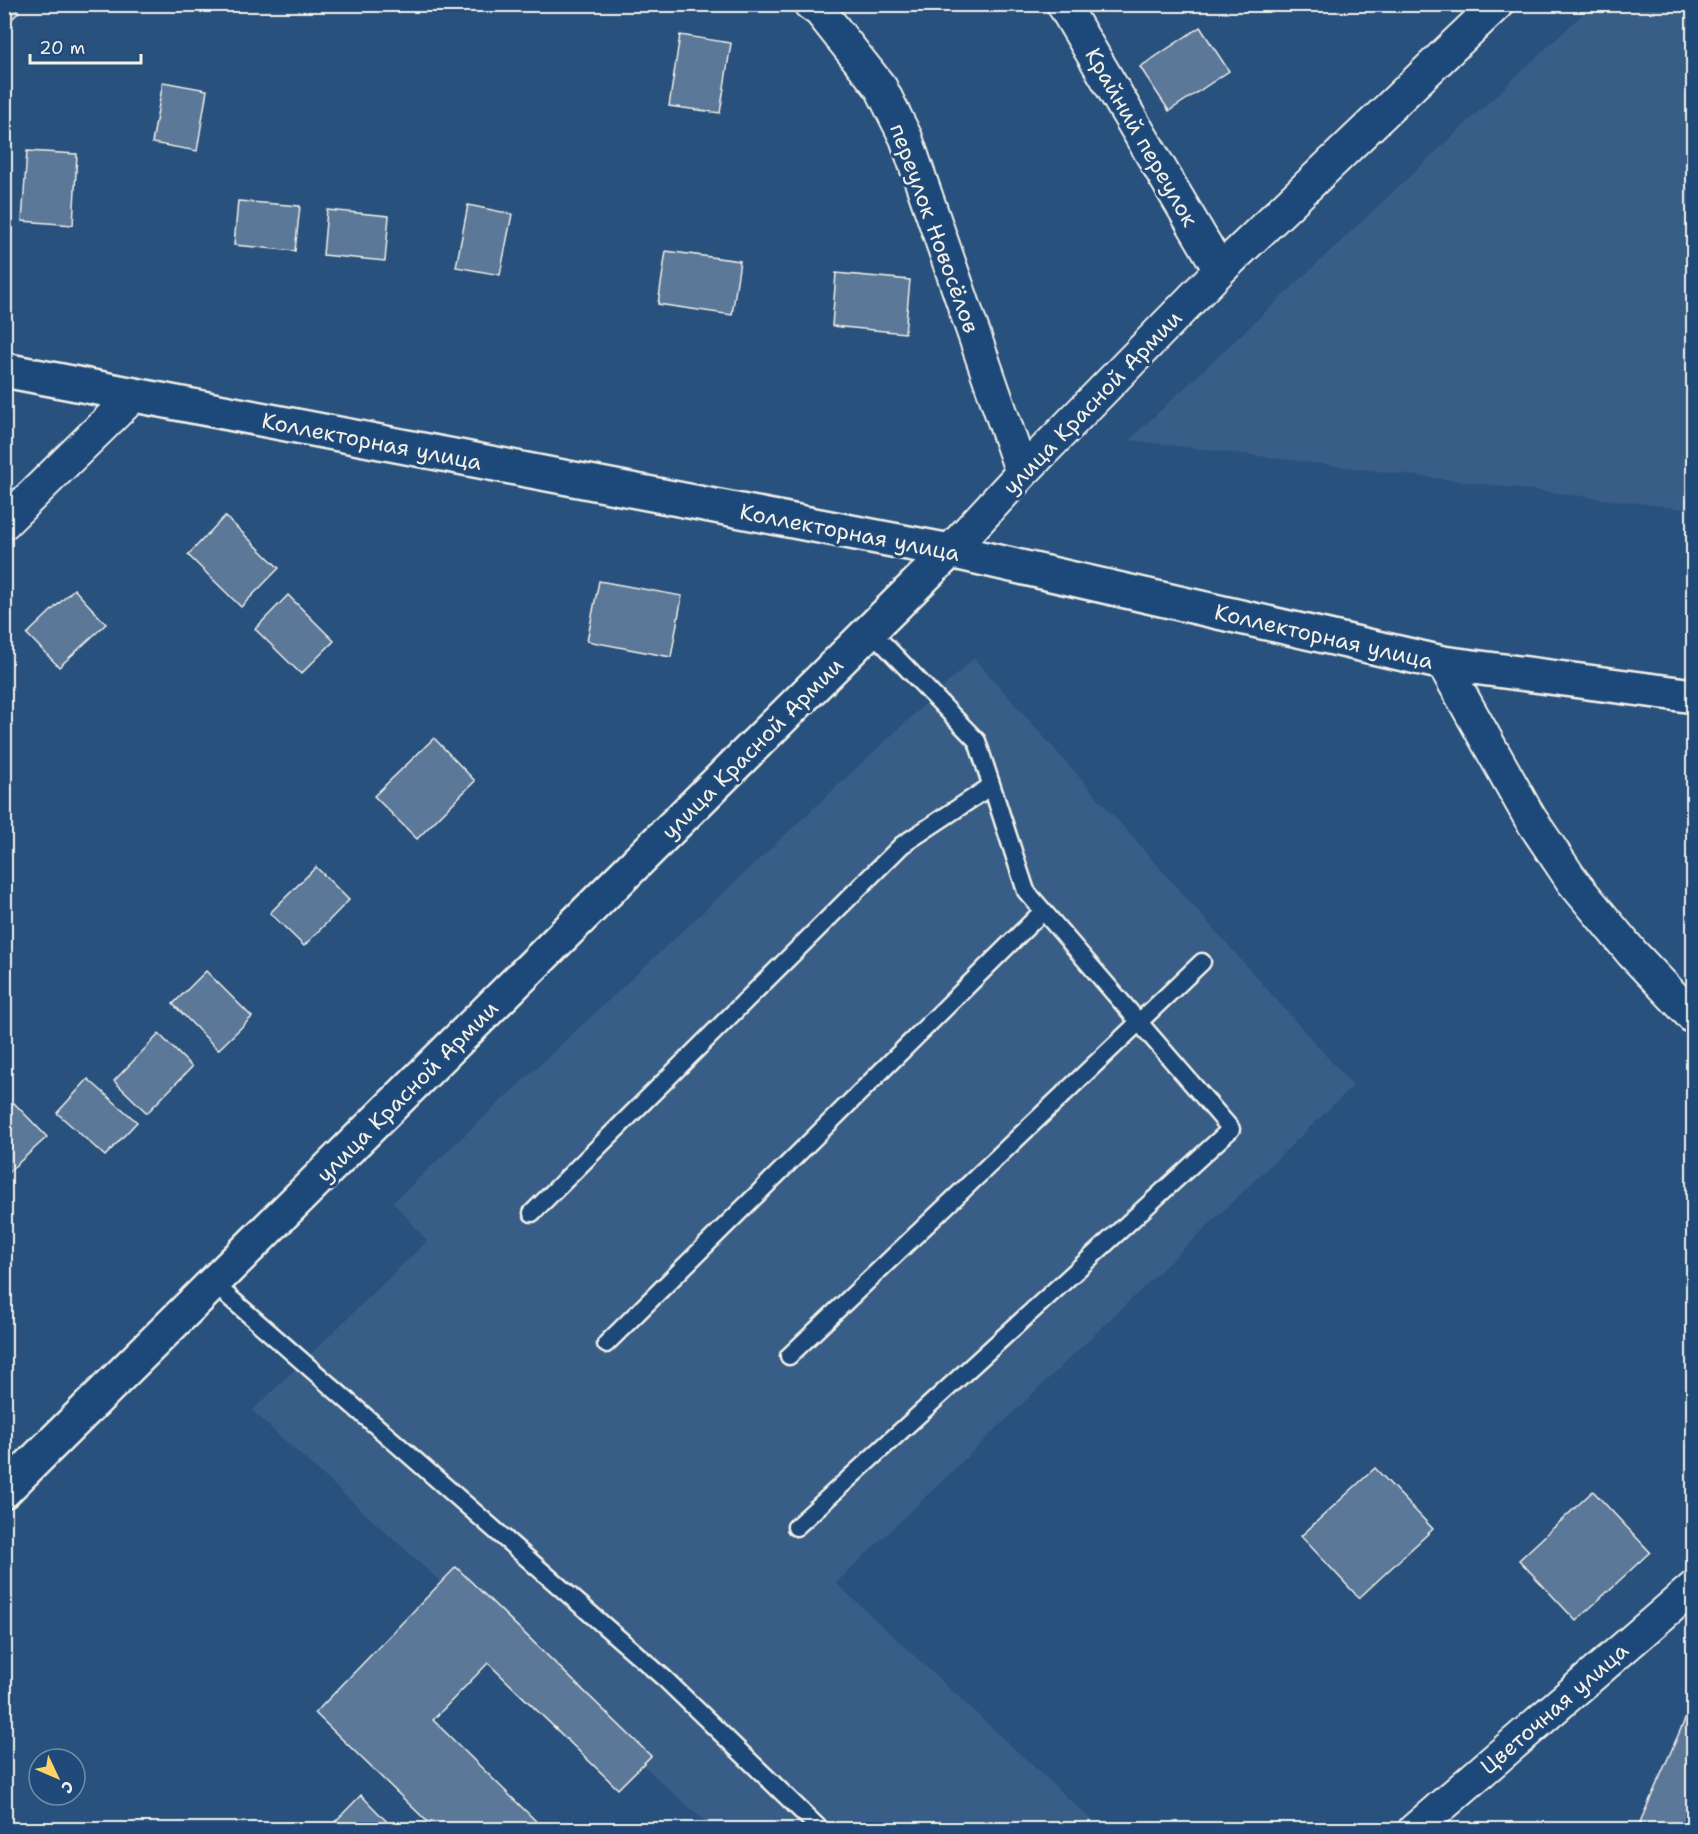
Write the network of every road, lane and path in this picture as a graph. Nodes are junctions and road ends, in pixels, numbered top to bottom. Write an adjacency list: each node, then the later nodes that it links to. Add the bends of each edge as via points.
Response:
1 (810, 4): 7 (street, переулок Новосёлов, via 820,11 881,88 906,138)
2 (1063, 4): 4 (street, Крайний переулок)
3 (1497, 4): 4 (street, улица Красной Армии)
4 (1220, 270): 7 (street, улица Красной Армии)
5 (4, 370): 6 (street, Коллекторная улица)
6 (134, 395): 8 (street); 9 (street, Коллекторная улица)
7 (1022, 473): 9 (street, улица Красной Армии)
8 (4, 523)
9 (950, 551): 10 (street, улица Красной Армии); 11 (street, Коллекторная улица)
10 (870, 630): 13 (lane, via 977,741); 19 (street, улица Красной Армии)
11 (1443, 663): 12 (street, Коллекторная улица); 16 (street, via 1530,818 1573,882 1632,953)
12 (1694, 696)
13 (991, 786): 14 (lane, via 1026,891); 18 (lane, via 902,845)
14 (1043, 911): 17 (lane); 20 (lane)
15 (1202, 962): 17 (lane)
16 (1694, 1018)
17 (1139, 1022): 21 (lane); 23 (lane, via 1231,1129)
18 (532, 1213)
19 (213, 1283): 22 (street, улица Красной Армии); 25 (lane, via 665,1679)
20 (606, 1344)
21 (789, 1356)
22 (4, 1491)
23 (796, 1527)
24 (1694, 1587): 26 (street, Цветочная улица)
25 (820, 1830)
26 (1414, 1830)

